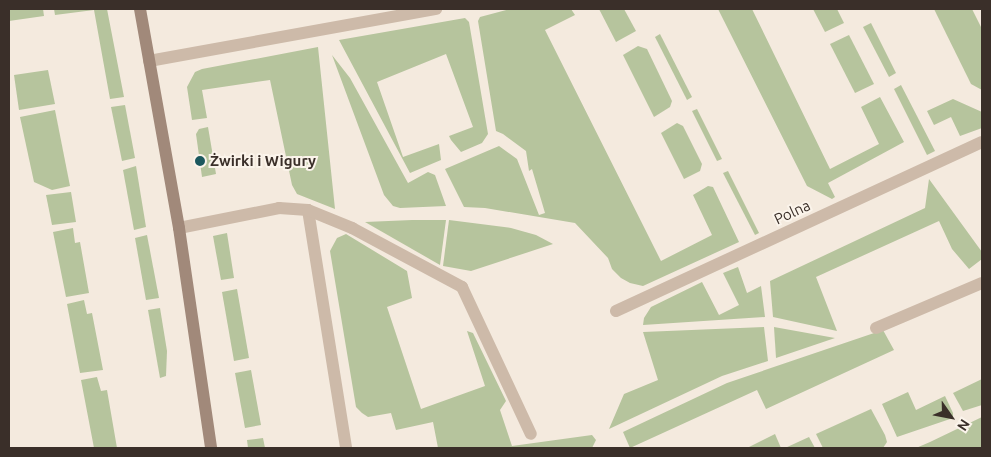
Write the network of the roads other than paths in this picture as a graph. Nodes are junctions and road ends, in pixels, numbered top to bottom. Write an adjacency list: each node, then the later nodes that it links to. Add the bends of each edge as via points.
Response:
1 (140, 9): 3 (street)
2 (436, 9): 3 (street)
3 (149, 61): 6 (street)
4 (982, 142): 8 (street, Polna)
5 (308, 210): 6 (street, via 279,208); 10 (street, via 352,228 462,287); 12 (street)
6 (180, 228): 11 (street)
7 (982, 283): 9 (street)
8 (616, 311)
9 (876, 328)
10 (531, 434)
11 (211, 448)
12 (346, 448)

